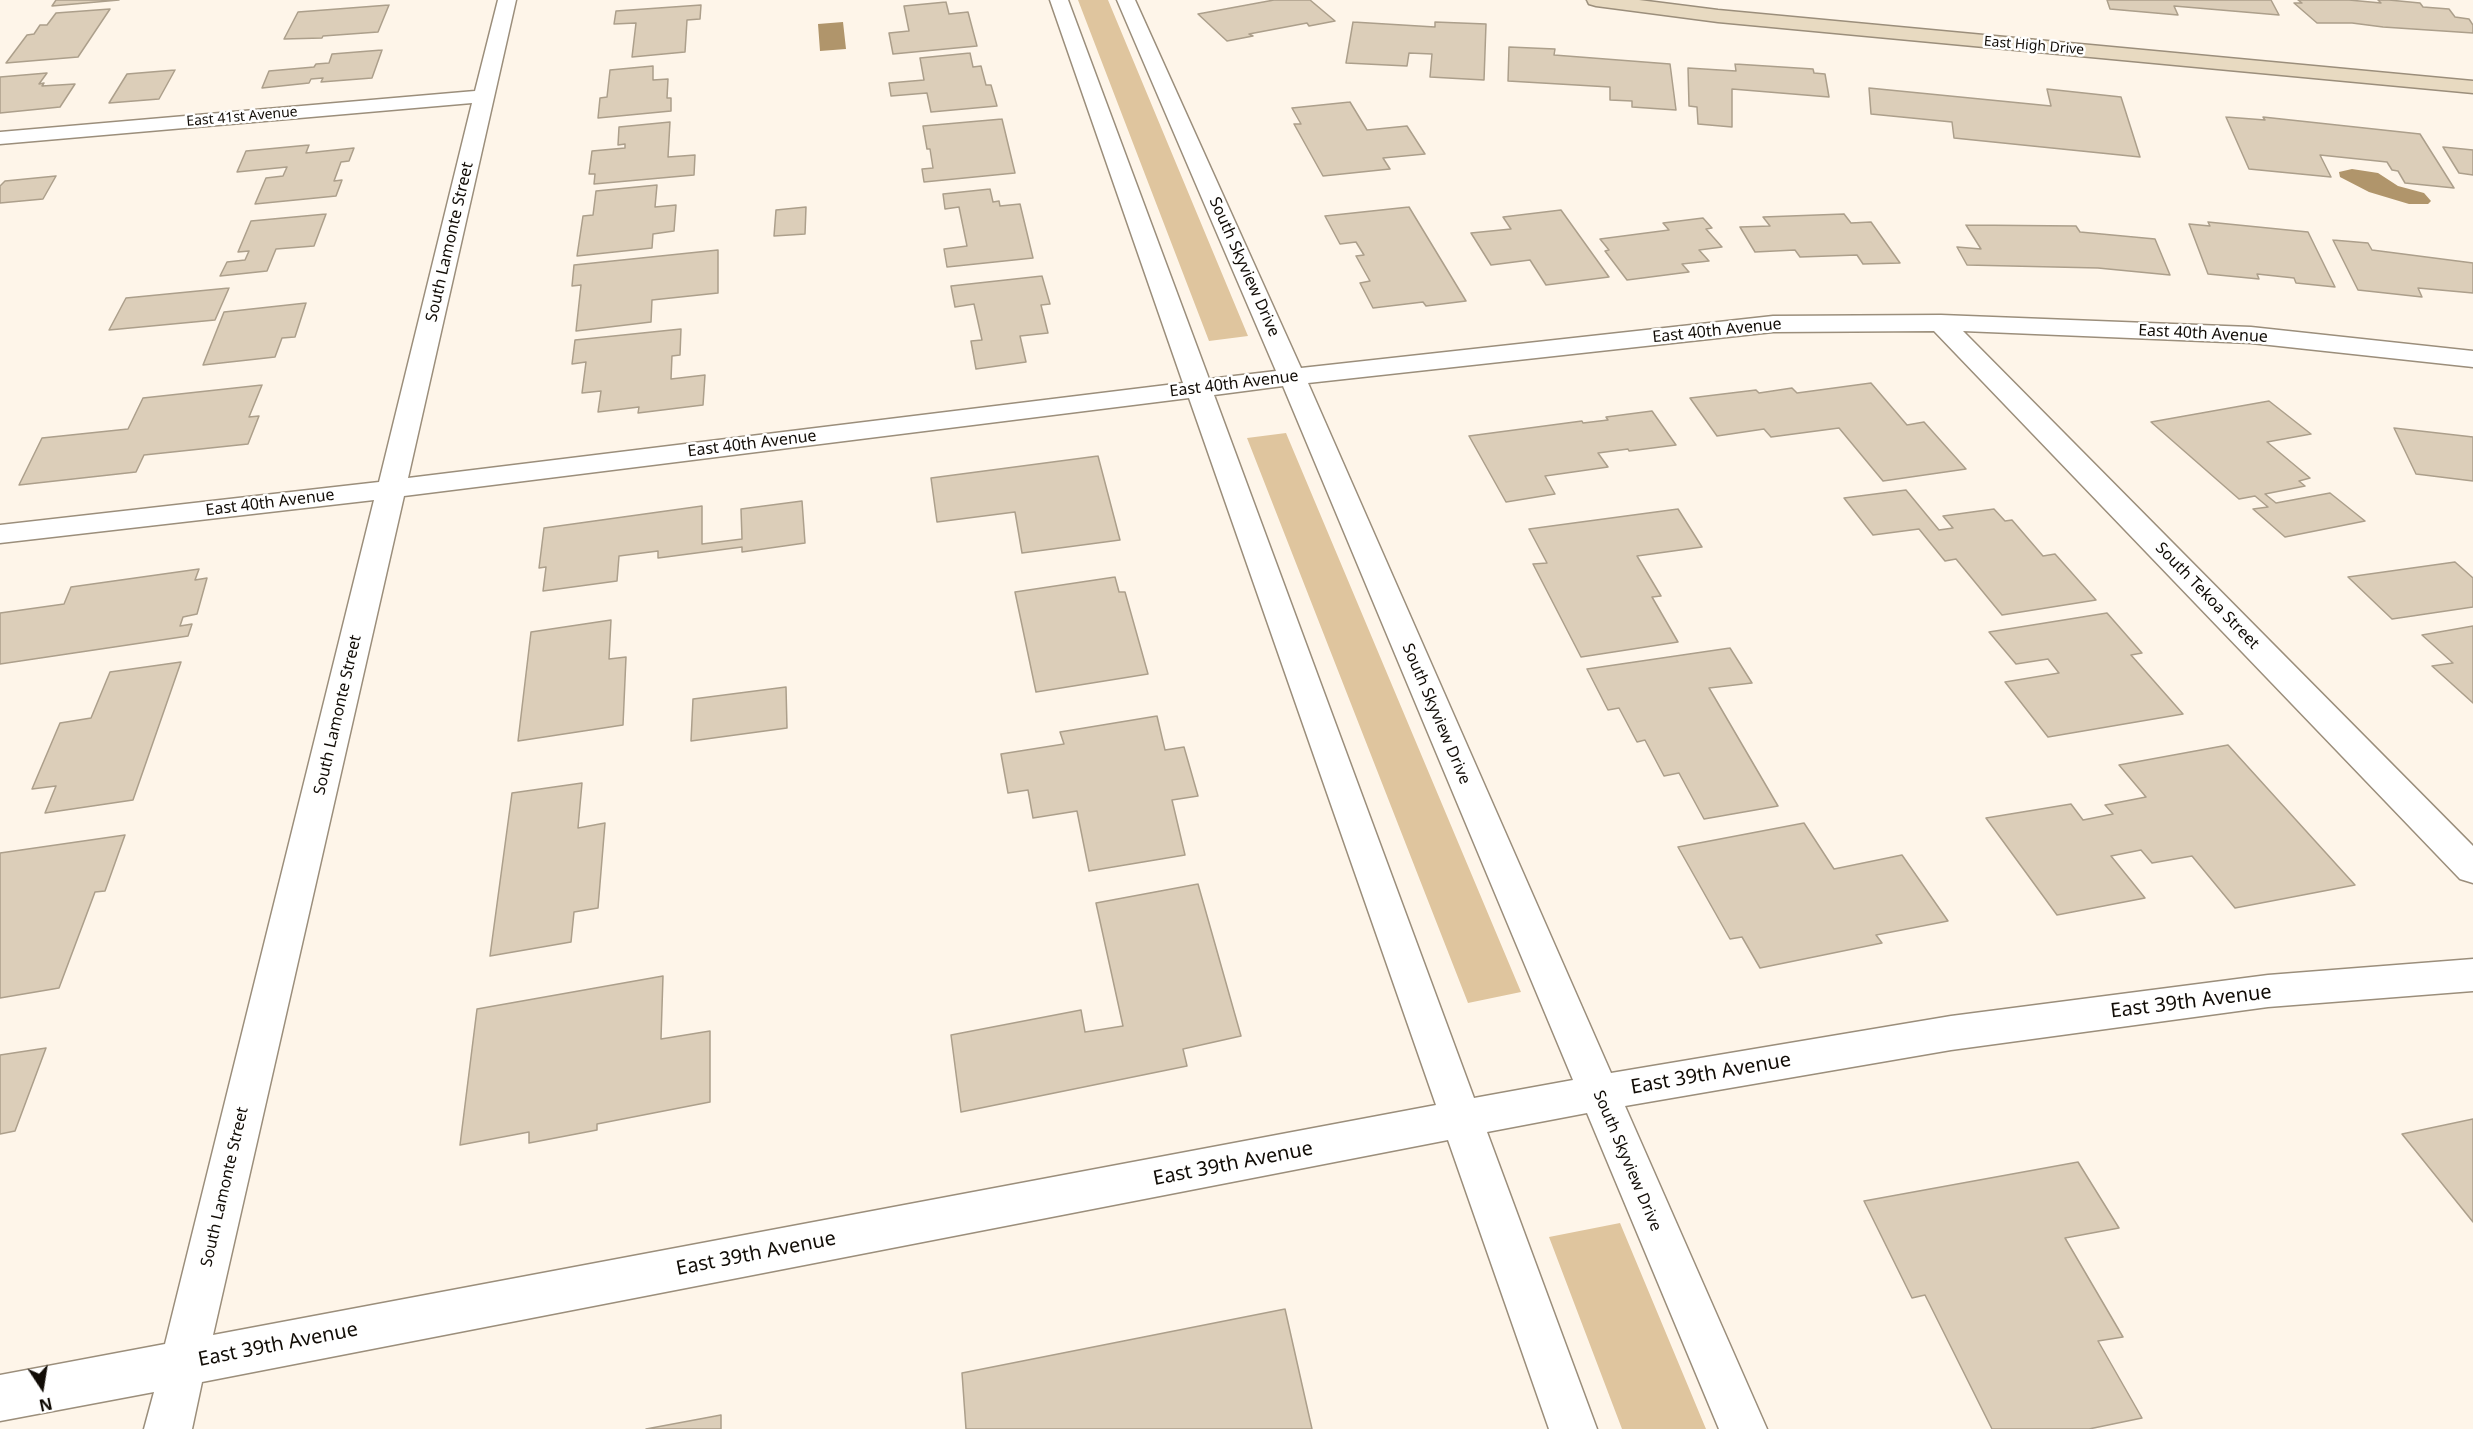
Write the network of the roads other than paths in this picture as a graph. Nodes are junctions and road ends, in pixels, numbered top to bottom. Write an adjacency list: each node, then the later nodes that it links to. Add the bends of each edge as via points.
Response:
1 (507, 0): 6 (street, South Lamonte Street)
2 (1059, 0): 11 (street)
3 (1126, 0): 10 (street, South Skyview Drive)
4 (1596, 0): 5 (main road, East High Drive, via 1718,16)
5 (2473, 87)
6 (484, 96): 7 (street, East 41st Avenue); 12 (street, South Lamonte Street)
7 (0, 138)
8 (1941, 323): 9 (street, East 40th Avenue, via 2251,336); 10 (street, East 40th Avenue, via 1773,324); 14 (street, South Tekoa Street)
9 (2473, 359)
10 (1292, 377): 11 (street, East 40th Avenue); 16 (street, South Skyview Drive)
11 (1199, 389): 12 (street, East 40th Avenue); 17 (street)
12 (392, 489): 13 (street, East 40th Avenue); 18 (street, South Lamonte Street)
13 (0, 534)
14 (2473, 869)
15 (2473, 975): 16 (street, East 39th Avenue, via 2268,991 1951,1033)
16 (1597, 1093): 17 (street, East 39th Avenue); 22 (street, South Skyview Drive)
17 (1463, 1120): 18 (street, East 39th Avenue); 21 (street)
18 (183, 1363): 19 (street, East 39th Avenue); 20 (street, South Lamonte Street)
19 (0, 1398)
20 (168, 1429)
21 (1573, 1429)
22 (1743, 1429)

